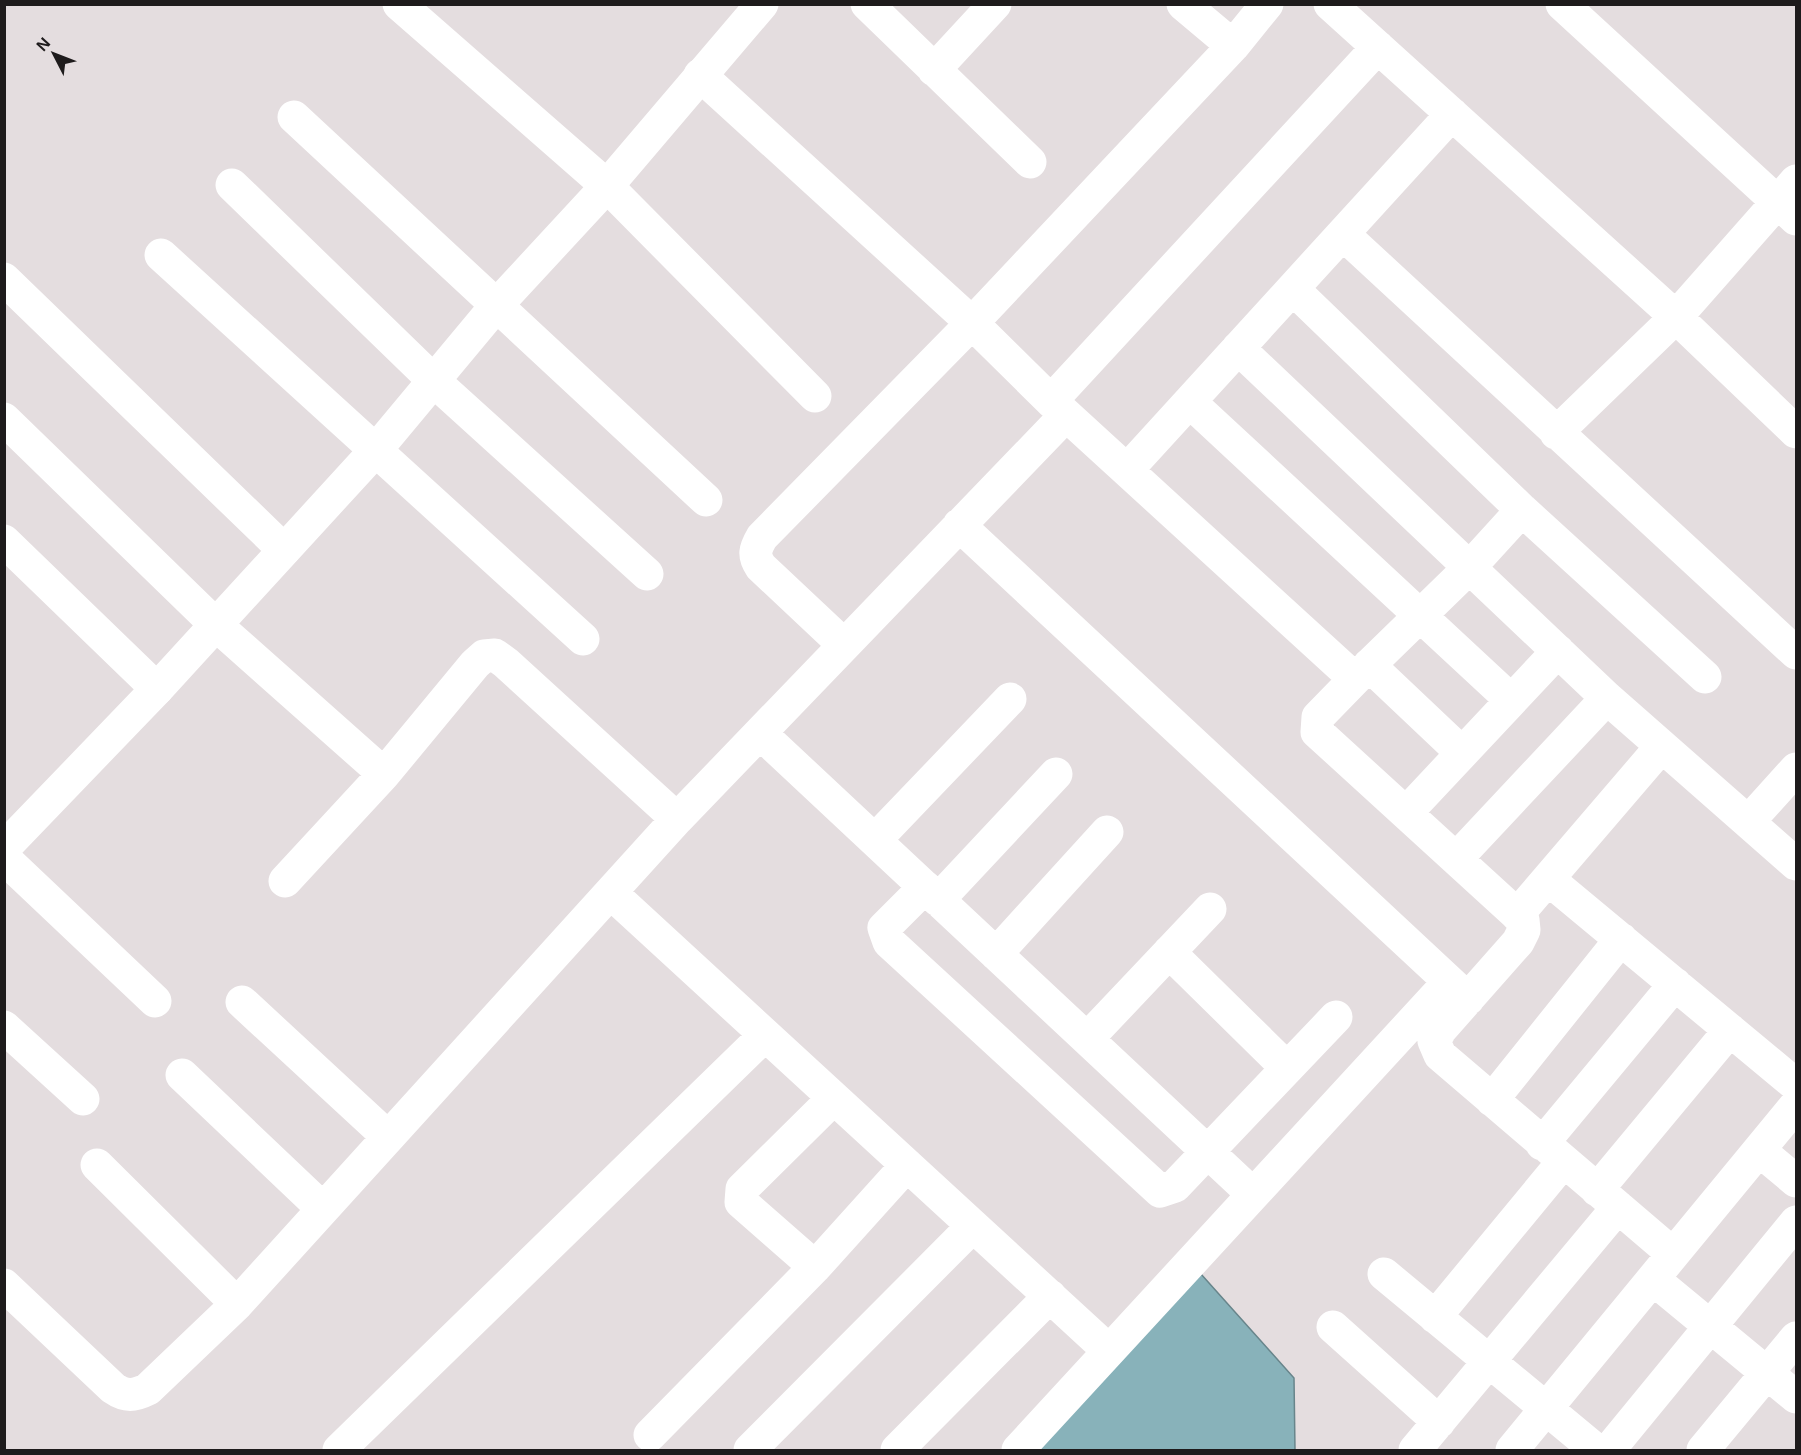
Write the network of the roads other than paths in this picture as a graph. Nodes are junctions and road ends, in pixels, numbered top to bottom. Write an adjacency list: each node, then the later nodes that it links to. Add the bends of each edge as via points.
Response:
1 (399, 4): 17 (street)
2 (867, 4): 11 (street)
3 (995, 4): 11 (street)
4 (1183, 4): 9 (street)
5 (1267, 4): 9 (street)
6 (1330, 4): 10 (street)
7 (1562, 4): 18 (street)
8 (757, 6): 12 (street)
9 (1233, 46): 25 (street)
10 (1377, 47): 13 (street); 30 (street)
11 (934, 70): 15 (street)
12 (700, 75): 17 (street); 25 (street)
13 (1452, 114): 19 (street); 24 (street)
14 (294, 117): 23 (street)
15 (1030, 162)
16 (232, 185): 27 (street)
17 (607, 186): 23 (street); 28 (street)
18 (1790, 200): 24 (street)
19 (1343, 234): 22 (street); 33 (street)
20 (161, 255): 34 (street)
21 (7, 287): 40 (street)
22 (1293, 289): 26 (street); 37 (street)
23 (495, 307): 27 (street); 36 (street)
24 (1676, 316): 32 (street); 33 (street)
25 (972, 323): 30 (street); 46 (street, via 762,537 756,548 761,567)
26 (1238, 348): 29 (street); 41 (street)
27 (434, 381): 34 (street); 42 (street)
28 (815, 396)
29 (1190, 402): 35 (street); 43 (street)
30 (1058, 408): 35 (street); 38 (street)
31 (4, 418): 44 (street)
32 (1797, 432)
33 (1556, 433): 48 (street)
34 (375, 452): 40 (street); 45 (street)
35 (1127, 470): 49 (street)
36 (706, 500)
37 (1522, 510): 41 (street); 50 (street)
38 (959, 525): 46 (street); 80 (street)
39 (4, 541): 51 (street)
40 (284, 550): 44 (street)
41 (1470, 567): 43 (street); 47 (street)
42 (647, 574)
43 (1421, 616): 49 (street); 54 (street)
44 (215, 624): 51 (street); 59 (street)
45 (583, 639)
46 (844, 645): 55 (street)
47 (1558, 651): 52 (street); 54 (street)
48 (1797, 653)
49 (1362, 672): 57 (street); 61 (street, via 1318,717 1317,732)
50 (1705, 677)
51 (157, 689): 66 (street)
52 (1606, 698): 56 (street); 68 (street)
53 (1010, 699): 65 (street)
54 (1511, 700): 57 (street)
55 (760, 733): 62 (street); 65 (street)
56 (1661, 747): 63 (street); 70 (street)
57 (1462, 753): 61 (street)
58 (1797, 769): 63 (street)
59 (384, 774): 62 (street, via 475,664 484,656 495,655); 71 (street)
60 (1056, 774): 73 (street)
61 (1406, 813): 68 (street)
62 (678, 819): 72 (street)
63 (1749, 821): 69 (street)
64 (1107, 832): 78 (street)
65 (875, 840): 73 (street)
66 (4, 848)
67 (4, 858): 81 (street)
68 (1456, 859): 75 (street)
69 (1797, 864)
70 (1548, 879): 75 (street); 76 (street)
71 (285, 881)
72 (611, 892): 86 (street); 95 (street)
73 (931, 893): 78 (street); 97 (street, via 884,928 889,942 1160,1191 1174,1186)
74 (1210, 909): 77 (street)
75 (1517, 915): 80 (street, via 1523,920 1524,930 1518,942)
76 (1621, 939): 79 (street); 93 (street)
77 (1169, 952): 87 (street); 88 (street)
78 (996, 954): 87 (street)
79 (1675, 984): 85 (street); 98 (street)
80 (1458, 990): 93 (street, via 1434,1041 1440,1055); 128 (street)
81 (155, 1001)
82 (242, 1002): 95 (street)
83 (1336, 1017): 88 (street)
84 (4, 1027): 92 (street)
85 (1730, 1030): 90 (street); 103 (street)
86 (765, 1035): 91 (street); 125 (street)
87 (1087, 1039): 97 (street)
88 (1287, 1068): 97 (street)
89 (182, 1075): 104 (street)
90 (1797, 1085)
91 (834, 1098): 100 (street); 108 (street, via 749,1180 741,1196 749,1210)
92 (83, 1099)
93 (1492, 1100): 98 (street)
94 (1797, 1105): 96 (street)
95 (388, 1137): 104 (street)
96 (1760, 1150): 101 (street); 107 (street)
97 (1209, 1152): 102 (street)
98 (1553, 1153): 103 (street); 114 (street)
99 (97, 1164): 113 (street)
100 (907, 1165): 106 (street); 108 (street)
101 (1797, 1181)
102 (1242, 1184)
103 (1607, 1198): 107 (street); 119 (street)
104 (323, 1209): 113 (street)
105 (1797, 1222): 115 (street)
106 (973, 1226): 112 (street); 126 (street)
107 (1674, 1254): 110 (street)
108 (815, 1266): 124 (street)
109 (1384, 1274): 114 (street)
110 (1653, 1279): 115 (street); 122 (street)
111 (4, 1285): 113 (street, via 122,1395 148,1389)
112 (1050, 1296): 118 (street); 127 (street)
113 (237, 1304)
114 (1435, 1317): 119 (street)
115 (1710, 1326): 120 (street); 132 (street)
116 (1333, 1327): 123 (street)
117 (1797, 1338): 120 (street)
118 (1096, 1339)
119 (1489, 1362): 122 (street); 123 (street)
120 (1768, 1374): 121 (street); 133 (street)
121 (1797, 1397)
122 (1546, 1409): 130 (street); 131 (street)
123 (1439, 1422): 129 (street)
124 (650, 1435)
125 (339, 1450)
126 (750, 1450)
127 (897, 1450)
128 (1018, 1450)
129 (1415, 1450)
130 (1512, 1450)
131 (1596, 1450)
132 (1609, 1450)
133 (1703, 1450)

